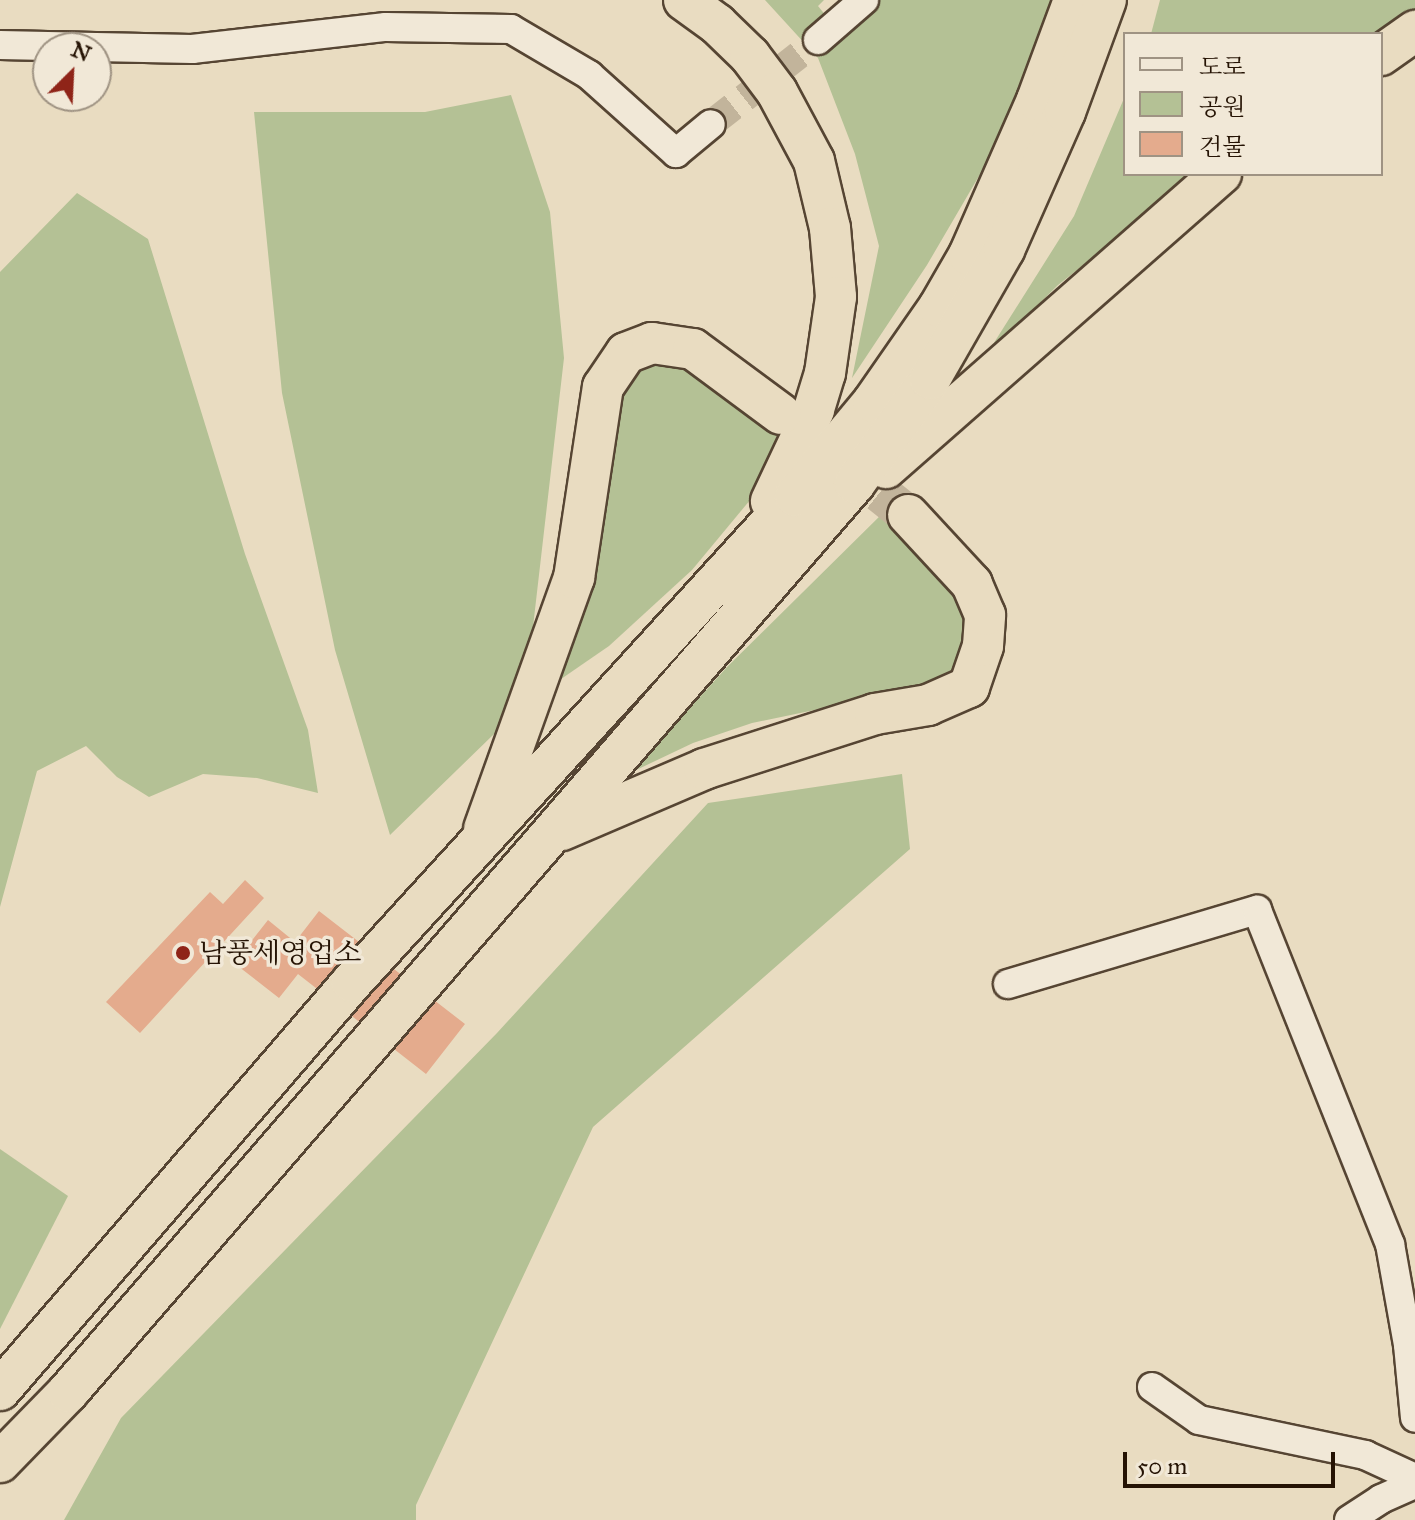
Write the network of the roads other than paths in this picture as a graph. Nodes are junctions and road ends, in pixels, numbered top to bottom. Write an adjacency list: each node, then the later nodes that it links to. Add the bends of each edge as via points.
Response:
1 (684, 0): 14 (highway, via 750,56 799,127 814,161 834,263 832,334 814,410)
2 (864, 0): 6 (street)
3 (1074, 0): 14 (highway, via 999,192 939,307 843,440)
4 (1106, 0): 13 (highway, via 1065,112 1004,250 930,379)
5 (1415, 31): 8 (highway)
6 (818, 40)
7 (0, 45): 9 (street, via 192,49 386,27 511,29 589,75 676,153)
8 (1383, 54)
9 (711, 124)
10 (1219, 176): 13 (highway)
11 (781, 414): 16 (highway, via 693,349 652,343 626,353 603,387 574,578)
12 (908, 515): 15 (highway, via 972,584 985,615 983,646 969,687 928,705 875,714 704,769)
13 (823, 523): 15 (highway)
14 (739, 556): 16 (highway)
15 (551, 834): 21 (highway)
16 (478, 847): 18 (highway, via 352,982)
17 (1008, 984): 22 (street, via 1257,910 1390,1244)
18 (13, 1368): 20 (highway)
19 (1152, 1387): 24 (street, via 1199,1420 1365,1455)
20 (0, 1390)
21 (68, 1392): 23 (highway); 25 (highway)
22 (1415, 1418)
23 (0, 1462)
24 (1415, 1481): 26 (street)
25 (0, 1492)
26 (1349, 1520)

